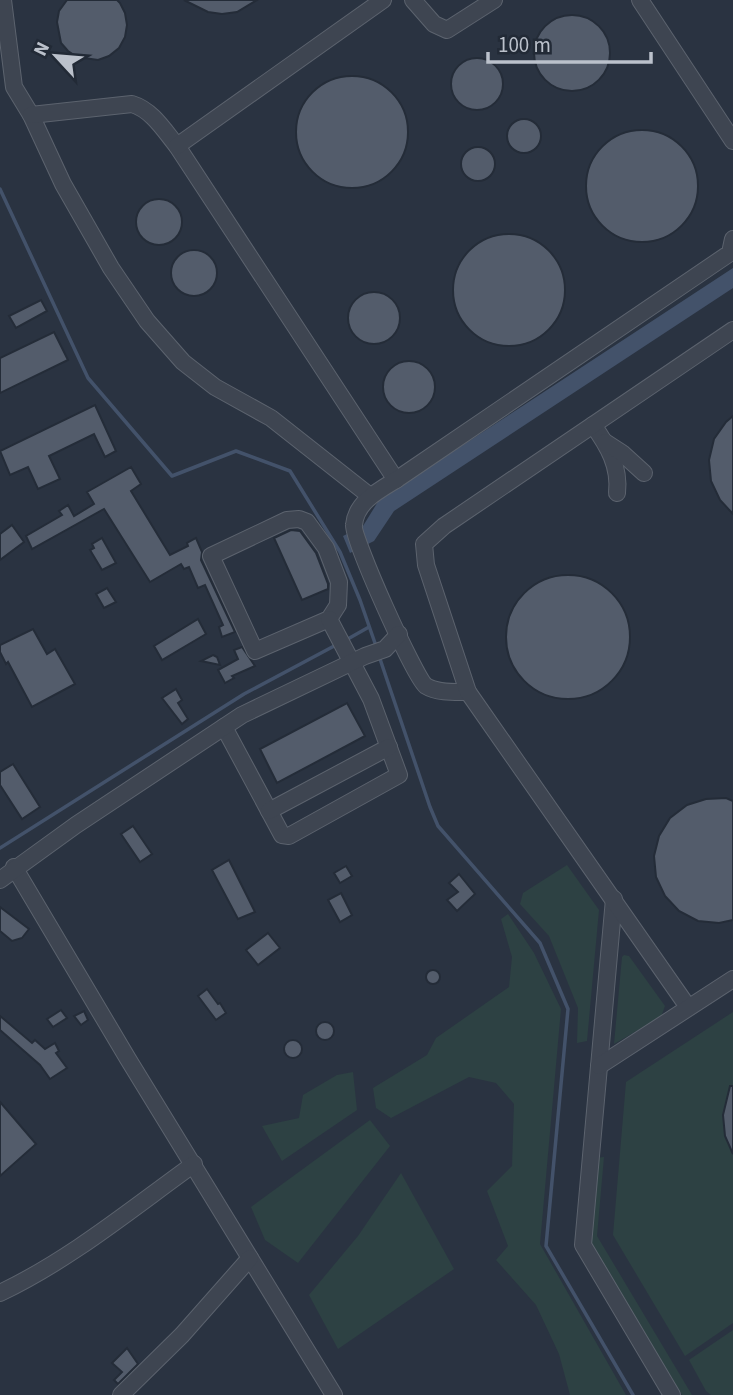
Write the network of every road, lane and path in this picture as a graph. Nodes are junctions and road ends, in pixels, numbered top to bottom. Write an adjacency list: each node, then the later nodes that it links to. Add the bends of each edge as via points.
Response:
1 (3, 0): 6 (street, via 14,87)
2 (383, 0): 8 (street)
3 (413, 0): 4 (street, via 434,24 447,30)
4 (494, 0)
5 (640, 0): 7 (street)
6 (31, 115): 8 (street, via 132,104 144,107); 16 (street, via 63,184 111,268 183,362 215,387 271,418)
7 (733, 141)
8 (177, 146): 14 (street)
9 (732, 249): 14 (street)
10 (733, 330): 11 (street)
11 (593, 425): 12 (street); 20 (street, via 424,544 426,565)
12 (605, 442): 13 (street); 15 (street, via 619,478)
13 (644, 473)
14 (396, 480): 16 (street)
15 (617, 493)
16 (370, 496): 18 (street, via 356,513 353,528)
17 (329, 619): 17 (street, via 255,651 211,556 287,520 307,522 326,548 339,582 338,605); 19 (street, via 341,642)
18 (399, 634): 19 (street, via 385,649); 20 (street, via 425,685 445,692)
19 (358, 659): 21 (street); 22 (street)
20 (468, 692): 26 (street)
21 (224, 727): 23 (street); 24 (street)
22 (389, 747): 23 (street); 23 (street, via 399,775 289,836 282,835)
23 (269, 811)
24 (14, 867): 25 (street); 30 (street)
25 (0, 880)
26 (614, 899): 28 (street); 29 (street)
27 (733, 979): 28 (street)
28 (688, 1007): 29 (street)
29 (599, 1066): 35 (street, via 583,1245)
30 (194, 1164): 31 (street); 32 (street, via 92,1240)
31 (250, 1258): 33 (street); 34 (street)
32 (0, 1293)
33 (121, 1395)
34 (334, 1395)
35 (672, 1395)

